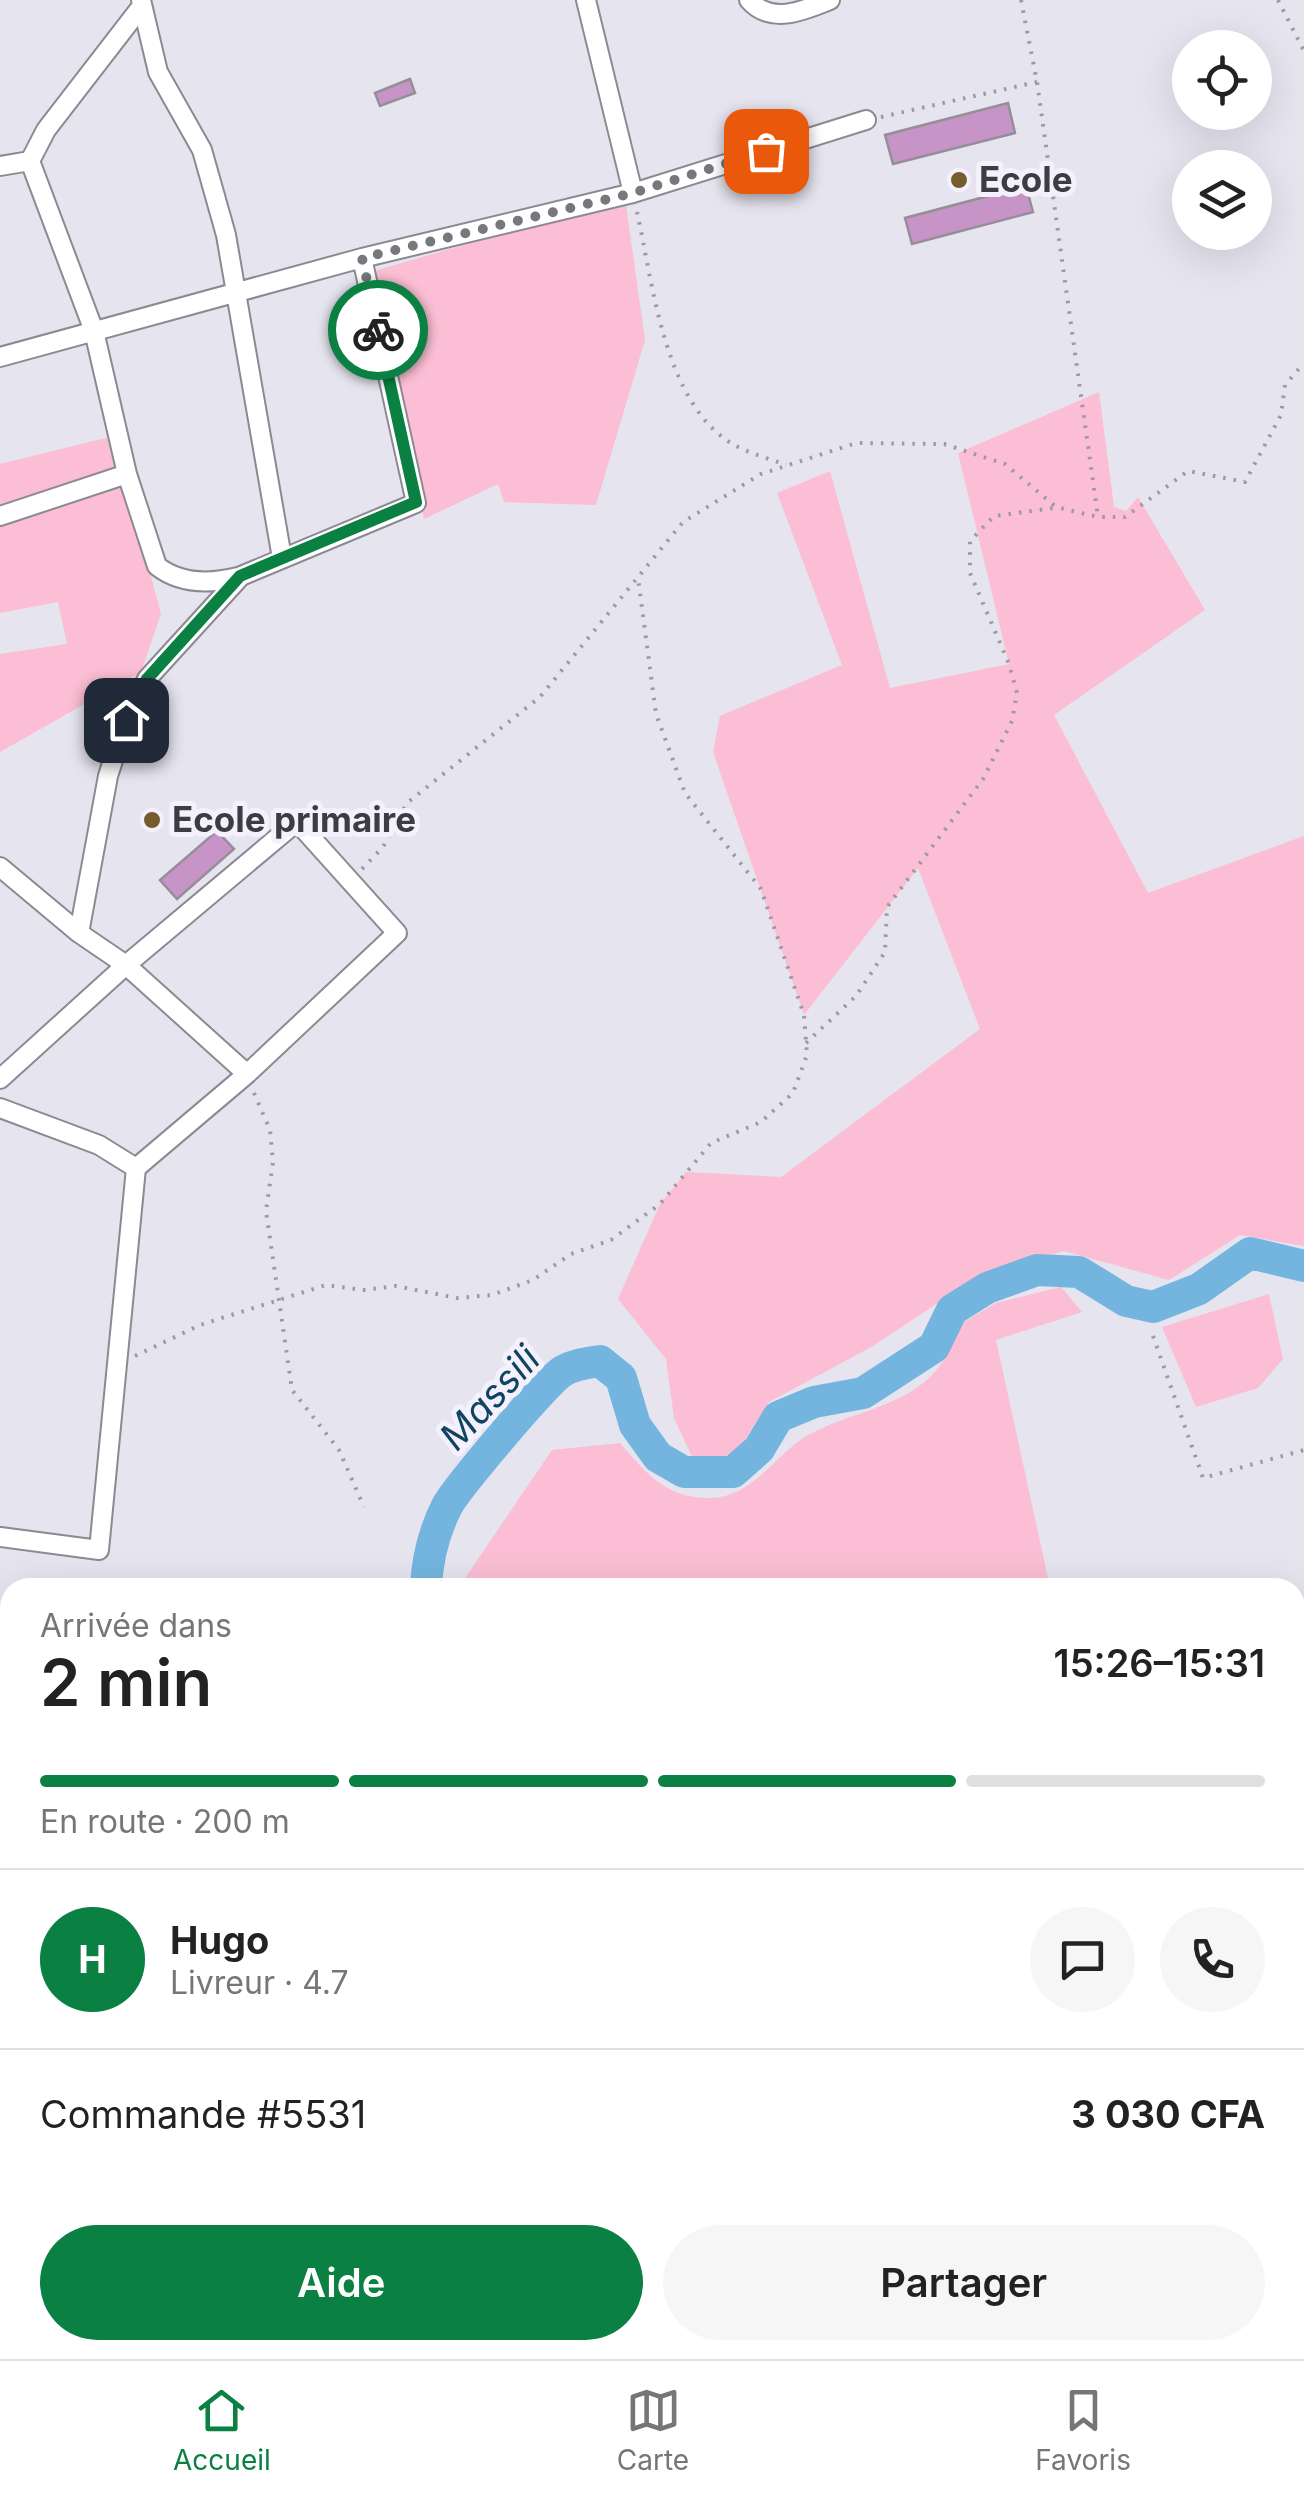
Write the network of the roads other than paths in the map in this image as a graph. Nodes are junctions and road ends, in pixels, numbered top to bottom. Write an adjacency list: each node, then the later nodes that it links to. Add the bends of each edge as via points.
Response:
1 (586, 0): 8 (street)
2 (749, 0): 3 (street, via 765,13 784,15)
3 (830, 0)
4 (141, 4): 6 (street, via 46,130); 10 (street, via 158,72 202,150)
5 (866, 120): 8 (street)
6 (30, 162): 7 (street); 11 (street)
7 (0, 166)
8 (633, 193): 9 (street)
9 (362, 258): 10 (street); 15 (street, via 416,502)
10 (237, 296): 11 (street); 15 (street)
11 (94, 331): 12 (street); 13 (street)
12 (0, 357)
13 (127, 474): 14 (street); 16 (street, via 157,566 178,578)
14 (0, 516)
15 (282, 558): 16 (street)
16 (240, 576): 18 (street, via 147,679 126,720 108,776)
17 (0, 867): 18 (street)
18 (79, 933): 19 (street)
19 (126, 965): 20 (street); 20 (street, via 299,824 397,935); 21 (street)
20 (246, 1074): 23 (street)
21 (0, 1079)
22 (0, 1108): 23 (street, via 98,1145)
23 (136, 1168): 24 (street, via 99,1550)
24 (0, 1537)

